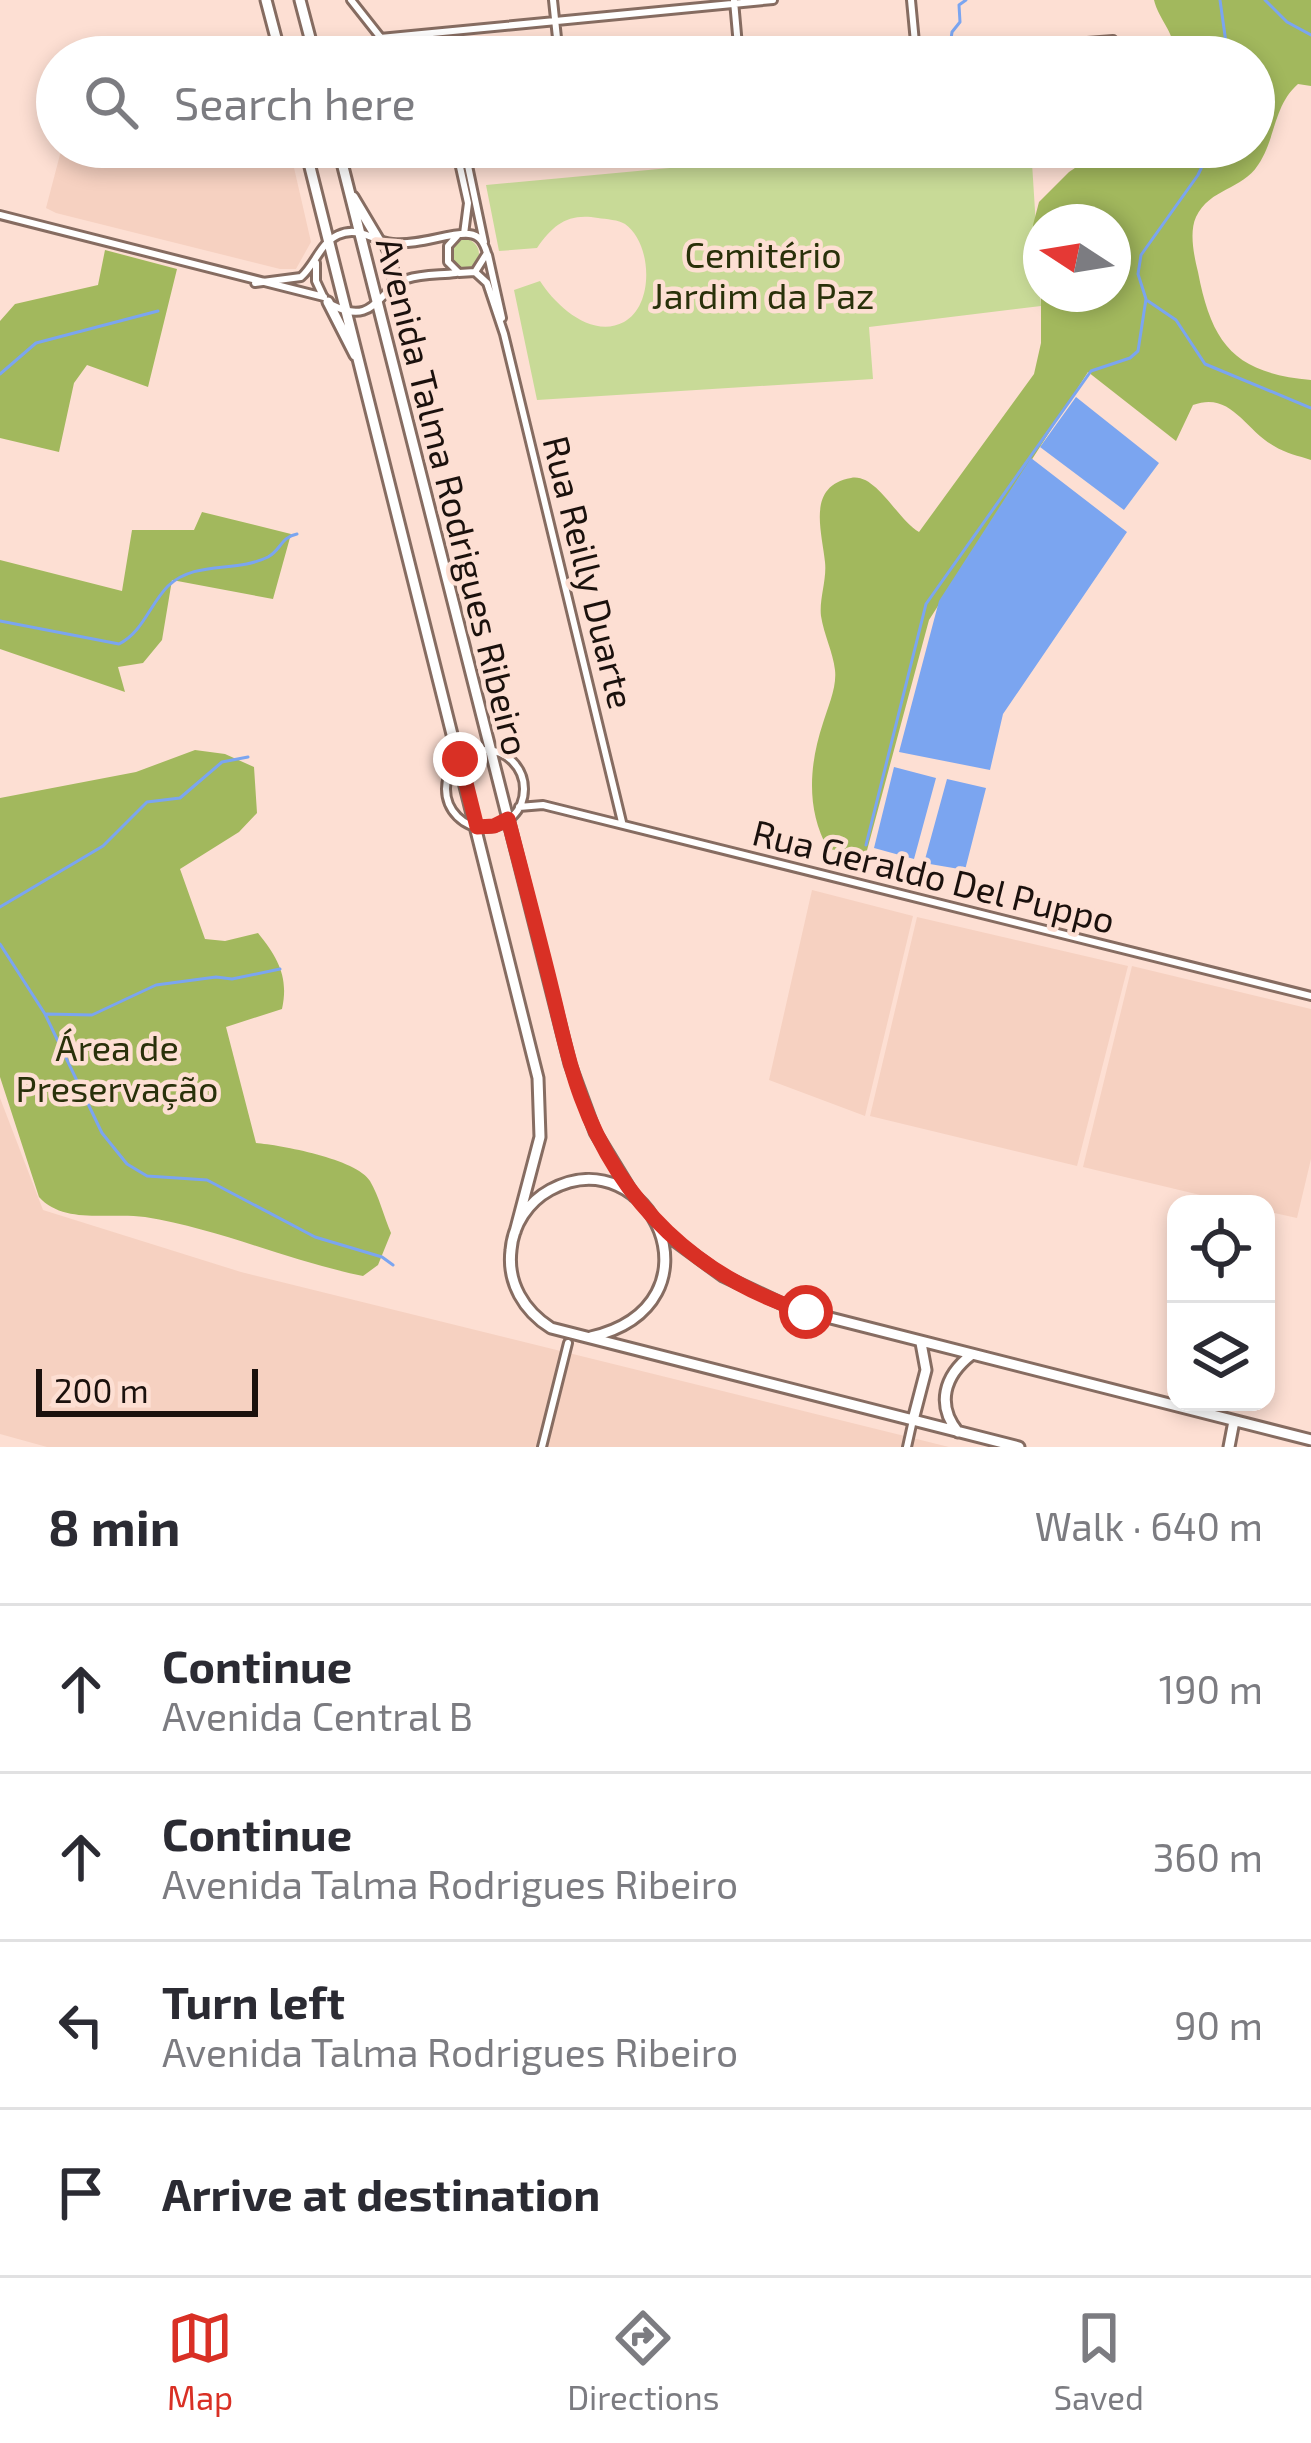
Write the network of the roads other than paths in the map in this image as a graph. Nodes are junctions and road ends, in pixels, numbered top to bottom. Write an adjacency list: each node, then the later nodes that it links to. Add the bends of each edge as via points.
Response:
1 (266, 0): 9 (main road)
2 (300, 0): 10 (main road)
3 (352, 0): 11 (street)
4 (553, 0): 8 (street)
5 (773, 0): 7 (street)
6 (910, 0): 15 (street)
7 (735, 1): 8 (street); 14 (street)
8 (556, 23): 12 (street); 13 (street)
9 (275, 36)
10 (309, 36)
11 (379, 36)
12 (403, 36)
13 (557, 36)
14 (738, 36)
15 (914, 36)
16 (310, 168): 25 (main road, Avenida Talma Rodrigues Ribeiro)
17 (343, 168): 20 (main road, Avenida Talma Rodrigues Ribeiro)
18 (464, 168): 23 (street, Rua Reilly Duarte)
19 (465, 168): 26 (street, Rua Reilly Duarte)
20 (350, 193): 22 (main road, Avenida Talma Rodrigues Ribeiro); 24 (main road)
21 (0, 215): 30 (street)
22 (360, 232): 24 (street); 25 (street); 33 (main road, Avenida Talma Rodrigues Ribeiro)
23 (461, 234): 24 (street, via 415,244); 26 (street); 29 (street, via 446,254)
24 (380, 240): 31 (street, via 394,267)
25 (329, 241): 27 (street); 34 (main road, Avenida Talma Rodrigues Ribeiro)
26 (486, 249): 28 (street); 35 (street, Rua Reilly Duarte)
27 (317, 257): 30 (street, via 296,280); 32 (street, via 316,281)
28 (475, 272): 29 (street); 35 (street, Rua Reilly Duarte)
29 (460, 273): 31 (street, via 404,280)
30 (255, 283): 32 (street)
31 (388, 294): 33 (street)
32 (326, 299): 34 (street); 36 (main road)
33 (378, 304): 34 (street); 37 (main road, Avenida Talma Rodrigues Ribeiro)
34 (347, 311): 36 (main road, Avenida Talma Rodrigues Ribeiro)
35 (504, 334): 43 (street, Rua Reilly Duarte)
36 (360, 363): 38 (main road, Avenida Talma Rodrigues Ribeiro)
37 (491, 751): 38 (street); 39 (street, Rua Geraldo Del Puppo, via 516,766); 42 (main road, Avenida Talma Rodrigues Ribeiro)
38 (460, 759): 44 (main road, Avenida Talma Rodrigues Ribeiro); 44 (street, via 447,796 460,819)
39 (523, 788): 40 (street, Rua Geraldo Del Puppo); 41 (street)
40 (543, 805): 41 (street, Rua Geraldo Del Puppo); 43 (street, Rua Geraldo Del Puppo)
41 (519, 807): 42 (street)
42 (508, 819): 44 (street); 46 (main road, Avenida Talma Rodrigues Ribeiro, via 576,1083)
43 (622, 824): 45 (street, Rua Geraldo Del Puppo)
44 (477, 827): 48 (main road, Avenida Talma Rodrigues Ribeiro, via 541,1098 536,1159)
45 (1311, 996)
46 (634, 1196): 47 (main road); 48 (main road, via 601,1182 566,1184 535,1202)
47 (660, 1229): 49 (main road, via 660,1288 644,1313 620,1330); 51 (main road, via 772,1300)
48 (515, 1232): 49 (main road, via 510,1262 522,1300 551,1328)
49 (591, 1336): 53 (main road)
50 (568, 1343): 57 (street)
51 (921, 1343): 52 (main road); 53 (main road, via 926,1370)
52 (971, 1355): 54 (main road); 55 (main road, via 952,1372 945,1398)
53 (914, 1420): 55 (main road); 58 (street)
54 (1234, 1421): 56 (main road); 60 (main road)
55 (958, 1432): 59 (main road)
56 (1311, 1440)
57 (542, 1447)
58 (907, 1447)
59 (1019, 1447)
60 (1229, 1447)

